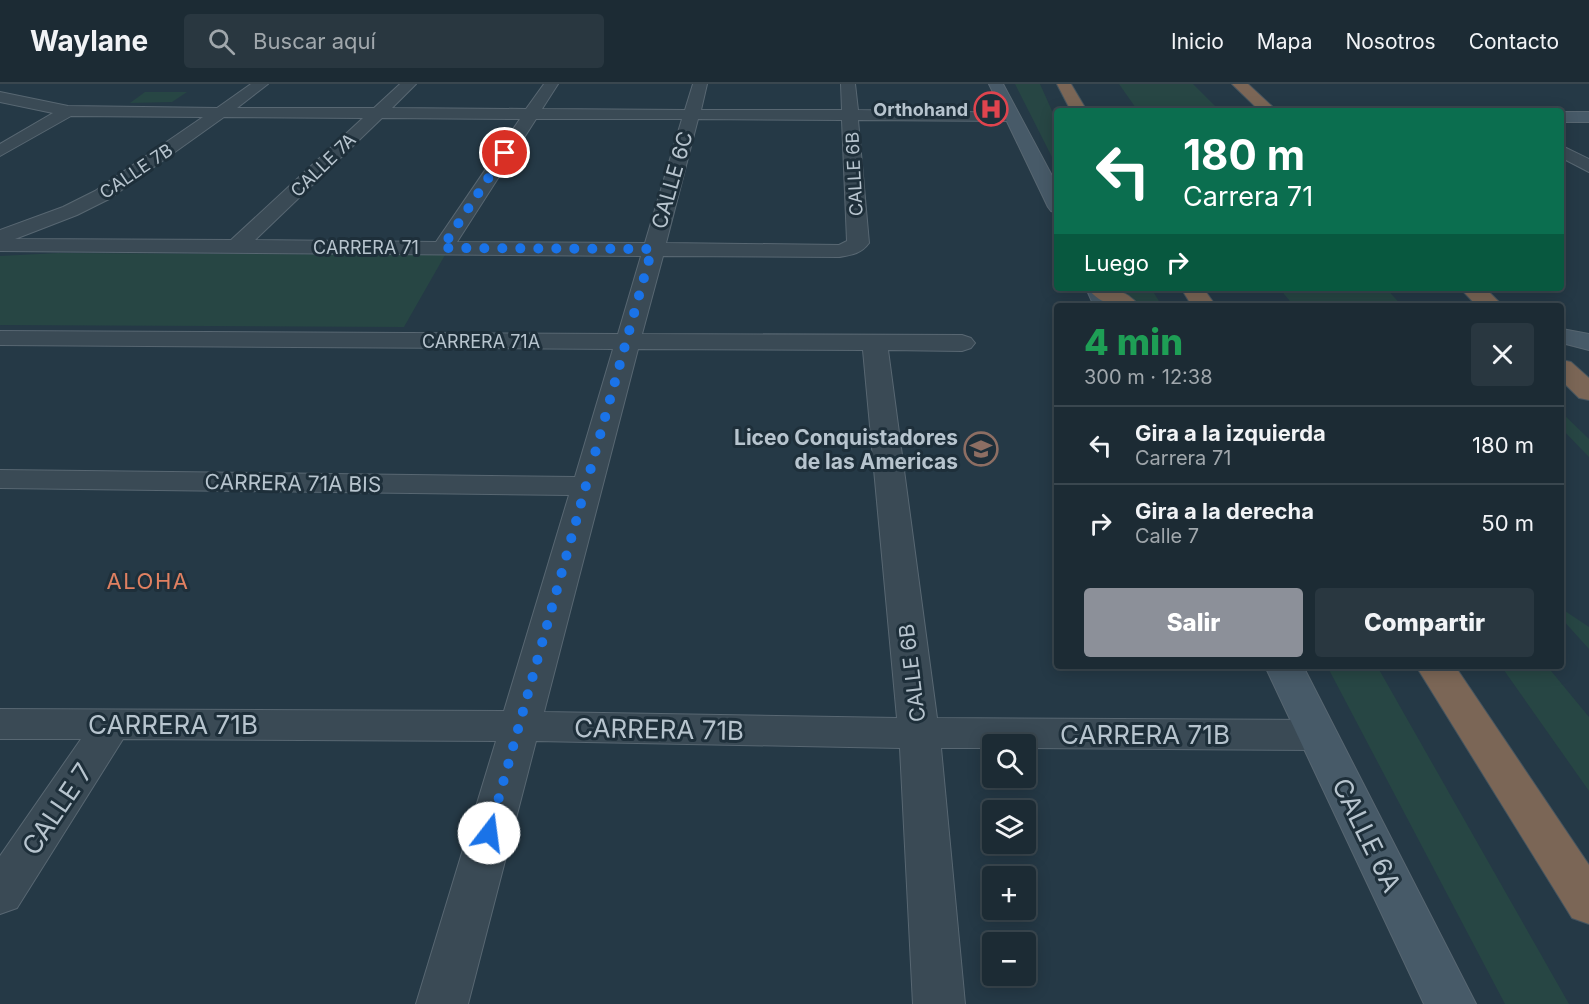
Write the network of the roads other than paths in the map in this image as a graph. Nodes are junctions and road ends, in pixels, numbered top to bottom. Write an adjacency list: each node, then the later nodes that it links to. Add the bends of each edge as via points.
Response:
1 (261, 84): 13 (street, CALLE 7B)
2 (409, 84): 14 (street, CALLE 7A)
3 (551, 84): 15 (street)
4 (700, 84): 16 (street, CALLE 6C)
5 (848, 84): 17 (street, CALLE 6B)
6 (996, 84): 18 (street)
7 (1064, 84): 10 (highway)
8 (1239, 84): 11 (highway)
9 (0, 97): 12 (street)
10 (1077, 108)
11 (1266, 108)
12 (68, 111): 13 (street); 21 (street)
13 (221, 113): 14 (street); 25 (street, CALLE 7B, via 102,195)
14 (376, 114): 15 (street); 27 (street, CALLE 7A)
15 (531, 114): 16 (street); 28 (street)
16 (691, 115): 17 (street); 29 (street, CALLE 6C)
17 (851, 116): 18 (street); 30 (street, CALLE 6B, via 858,243)
18 (1011, 116): 24 (street)
19 (1564, 117): 20 (street)
20 (1589, 117)
21 (0, 151)
22 (1564, 152): 23 (street)
23 (1589, 167)
24 (1054, 199)
25 (0, 237)
26 (0, 245): 27 (street, CARRERA 71)
27 (237, 246): 28 (street, CARRERA 71)
28 (442, 248): 29 (street, CARRERA 71)
29 (652, 249): 30 (street, CARRERA 71); 37 (street, CALLE 6C)
30 (839, 251)
31 (1103, 291): 33 (highway)
32 (1474, 291): 34 (highway)
33 (1122, 303)
34 (1488, 303)
35 (1564, 336): 38 (street)
36 (0, 338): 37 (street, CARRERA 71A)
37 (627, 342): 40 (street, CARRERA 71A); 44 (street, CALLE 6C)
38 (1589, 342)
39 (962, 343): 40 (street, CARRERA 71A)
40 (875, 344): 50 (street, CALLE 6B)
41 (1564, 370): 42 (highway)
42 (1589, 392)
43 (0, 479): 44 (street, CARRERA 71A BIS)
44 (586, 486): 49 (street, CALLE 6C)
45 (1285, 669): 51 (street, CALLE 6A)
46 (1437, 669): 53 (highway)
47 (113, 723): 48 (street, CARRERA 71B); 49 (street, CARRERA 71B); 52 (street, CALLE 7)
48 (0, 724)
49 (519, 726): 50 (street, CARRERA 71B); 54 (street, CALLE 6C)
50 (919, 733): 51 (street, CARRERA 71B); 55 (street, CALLE 6B)
51 (1317, 735): 56 (street, CALLE 6A)
52 (0, 894)
53 (1589, 904)
54 (441, 1004)
55 (939, 1004)
56 (1450, 1004)

